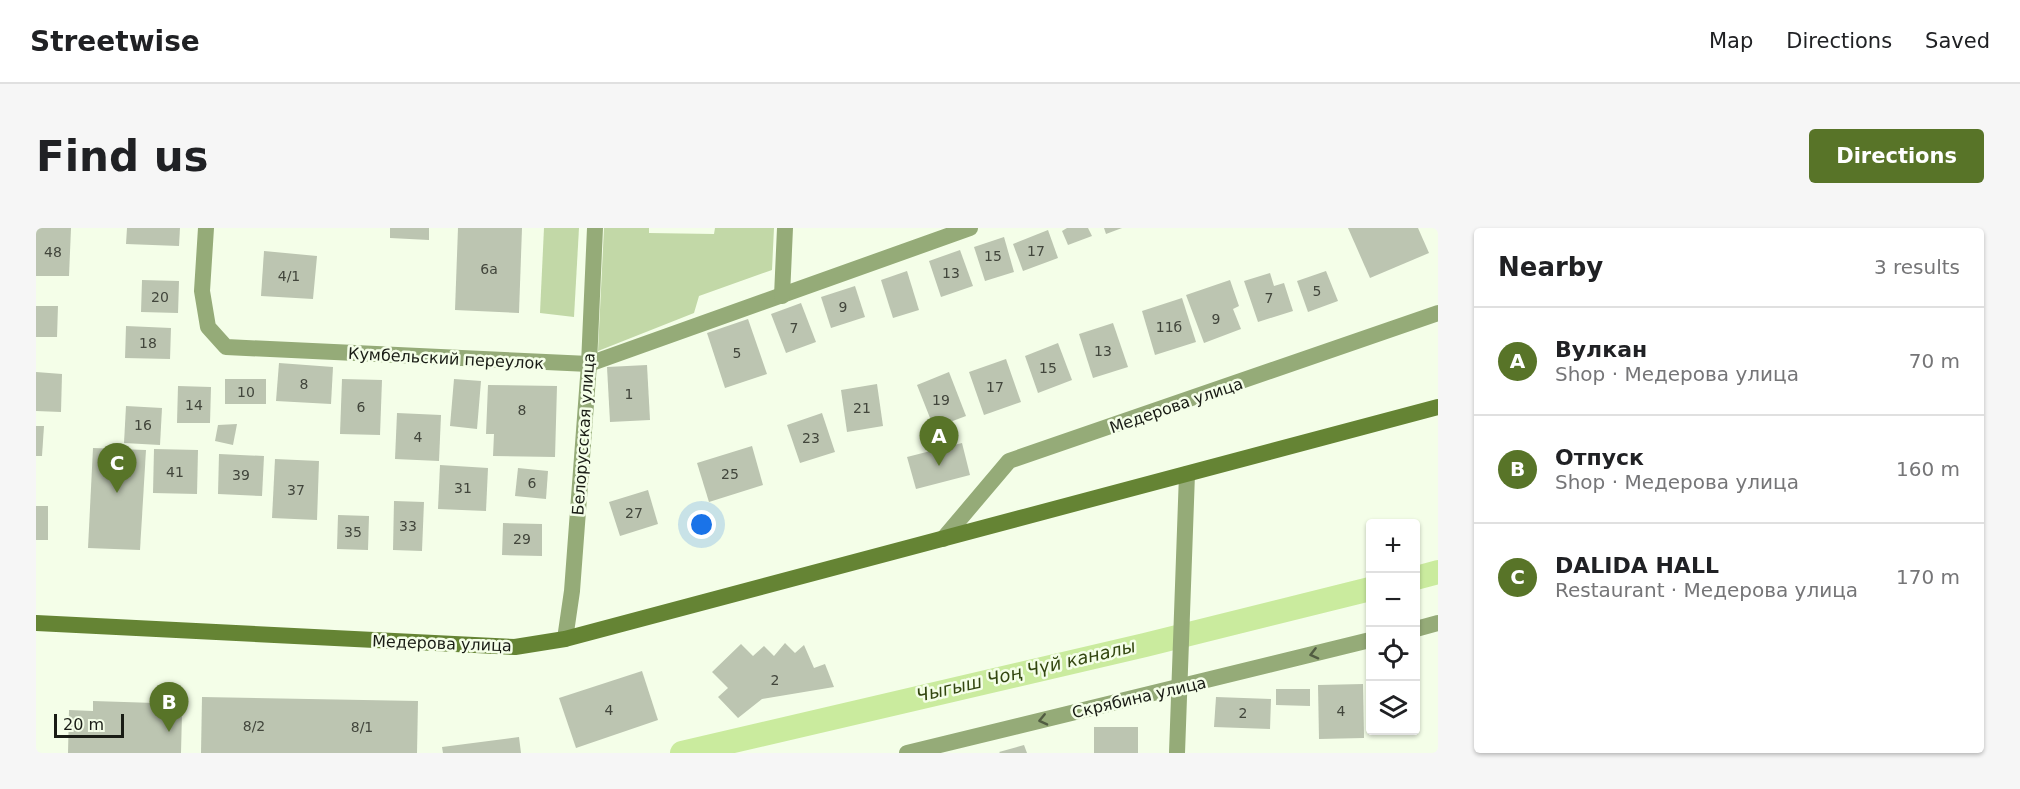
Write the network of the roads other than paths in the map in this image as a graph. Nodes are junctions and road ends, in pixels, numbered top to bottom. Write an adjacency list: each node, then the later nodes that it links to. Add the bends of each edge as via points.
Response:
1 (206, 228): 7 (street, Кумбельский переулок, via 202,291 208,327 226,347)
2 (595, 228): 7 (street, Белорусская улица)
3 (785, 228): 5 (street)
4 (970, 228): 5 (street, Кумбельский переулок)
5 (782, 296): 7 (street, Кумбельский переулок)
6 (1438, 313): 10 (street, Медерова улица, via 1010,461)
7 (589, 364): 14 (street, Белорусская улица)
8 (1438, 407): 9 (main road, Медерова улица)
9 (1187, 474): 10 (main road, Медерова улица); 16 (street)
10 (944, 539): 14 (main road, Медерова улица)
11 (36, 623): 14 (main road, Медерова улица, via 515,648)
12 (1438, 623): 13 (street)
13 (1420, 628)
14 (565, 639)
15 (1366, 641): 16 (street, Скрябина улица, one-way to 16)
16 (1181, 688): 17 (street, Скрябина улица, one-way to 17); 19 (street)
17 (964, 746): 18 (street, Скрябина улица)
18 (907, 753)
19 (1178, 753)

